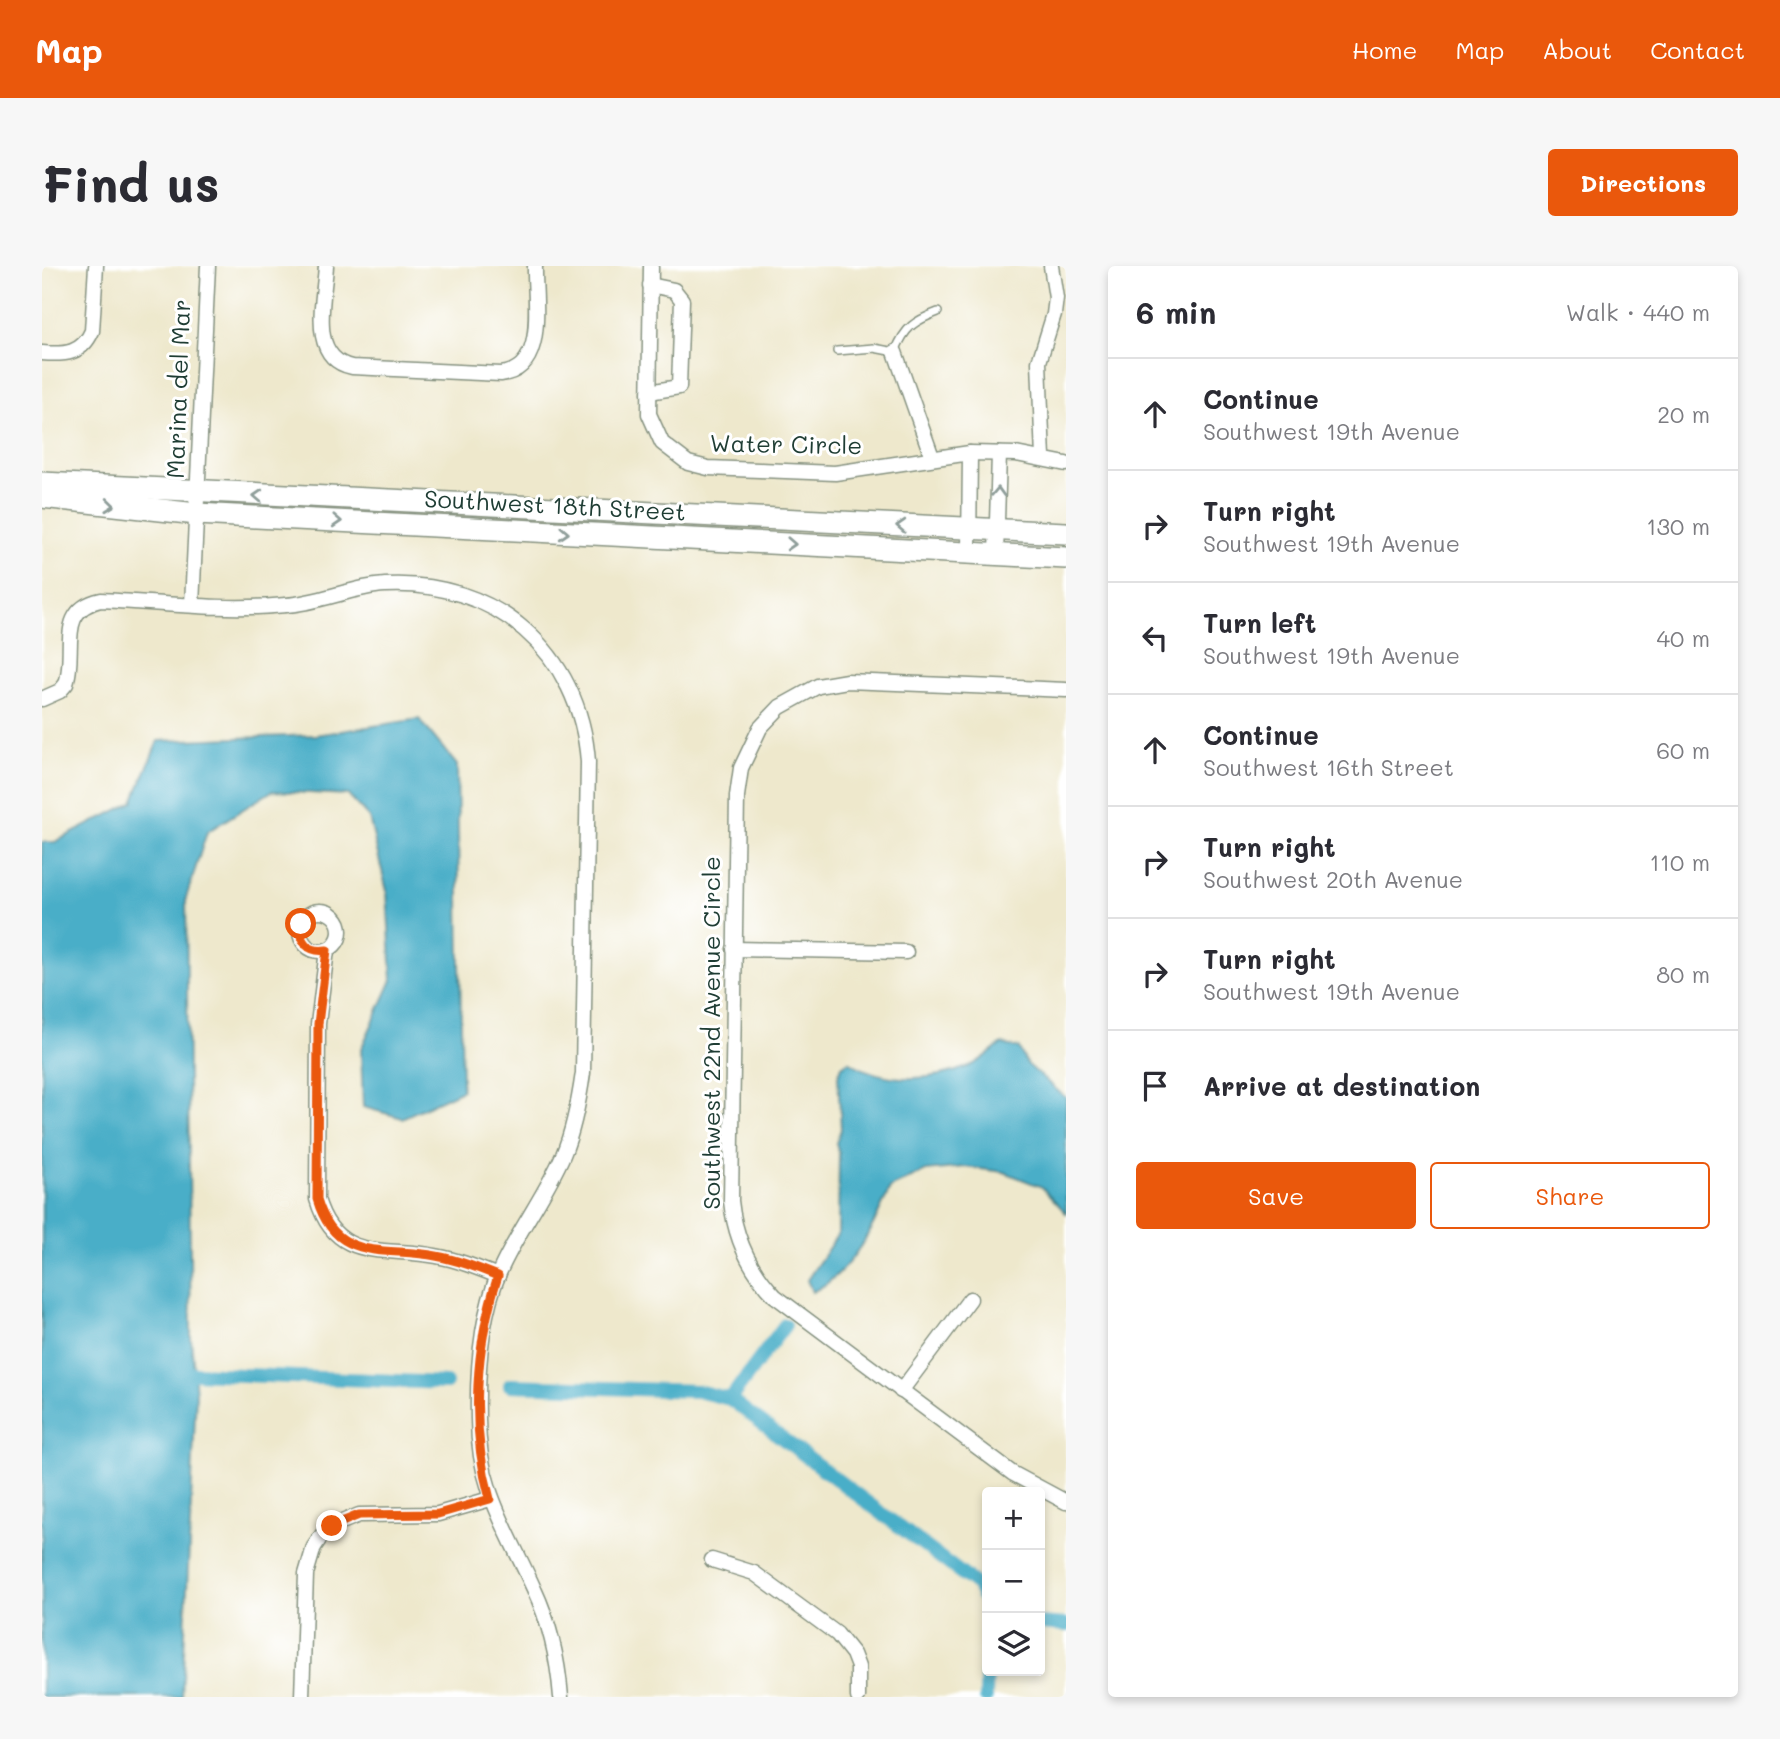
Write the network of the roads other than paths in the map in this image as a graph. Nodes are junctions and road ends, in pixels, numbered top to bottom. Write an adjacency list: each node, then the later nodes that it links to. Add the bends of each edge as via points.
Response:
1 (96, 266): 11 (street, via 88,340 70,353)
2 (208, 266): 19 (street, Marina del Mar)
3 (326, 266): 4 (street, via 323,343 333,360 352,367 501,374 520,368 532,353)
4 (535, 266)
5 (651, 266): 7 (street, Water Circle)
6 (1051, 266): 16 (street, via 1056,298 1039,362)
7 (650, 285): 12 (street, Water Circle); 12 (street, via 674,289 682,300 679,387)
8 (938, 312): 10 (lane, via 904,330)
9 (837, 351): 10 (lane, via 874,348)
10 (895, 352): 15 (street)
11 (42, 353)
12 (649, 392): 15 (street, Water Circle, via 649,414 656,435 669,452 698,466 835,473)
13 (970, 453): 14 (street, Water Circle); 15 (street, Water Circle); 22 (street)
14 (999, 454): 16 (street, Water Circle); 23 (street, one-way to 14)
15 (932, 457)
16 (1043, 458): 17 (street, Water Circle)
17 (1066, 464)
18 (42, 483): 19 (main road, Southwest 18th Street)
19 (198, 493): 21 (street, Marina del Mar); 22 (main road, Southwest 18th Street, one-way to 19)
20 (42, 497): 21 (main road, Southwest 18th Street, one-way to 21)
21 (197, 514): 25 (main road, Southwest 18th Street, one-way to 25); 28 (street, Marina del Mar)
22 (969, 529): 23 (main road, Southwest 18th Street); 25 (street)
23 (997, 530): 24 (main road, Southwest 18th Street); 26 (street)
24 (1066, 533)
25 (969, 553): 26 (main road, Southwest 18th Street)
26 (996, 555): 27 (main road, Southwest 18th Street)
27 (1066, 558)
28 (192, 605): 30 (street, via 87,603 71,626 66,684); 34 (street, via 289,605 365,588 411,584 464,594 511,618 534,638 569,688 580,716 588,762 583,1073 563,1155)
29 (1066, 690): 32 (street, Southwest 22nd Avenue Circle, via 847,681 805,691 780,707 752,740 738,782)
30 (42, 699)
31 (327, 950): 34 (street, via 318,1024 317,1199 321,1213 338,1236 363,1250 436,1256)
32 (734, 950): 33 (street); 36 (street, Southwest 22nd Avenue Circle, via 731,1202 741,1245 756,1274 775,1296)
33 (906, 952)
34 (498, 1276): 37 (street, via 481,1345 478,1417 478,1445)
35 (970, 1299): 36 (street)
36 (901, 1391): 38 (street, Southwest 22nd Avenue Circle, via 1012,1473)
37 (490, 1499): 40 (street, via 438,1514 359,1515 322,1535 306,1574); 41 (street, via 546,1618)
38 (1066, 1502)
39 (712, 1560): 42 (street, via 754,1573 846,1643 858,1667)
40 (302, 1697)
41 (561, 1697)
42 (858, 1697)

